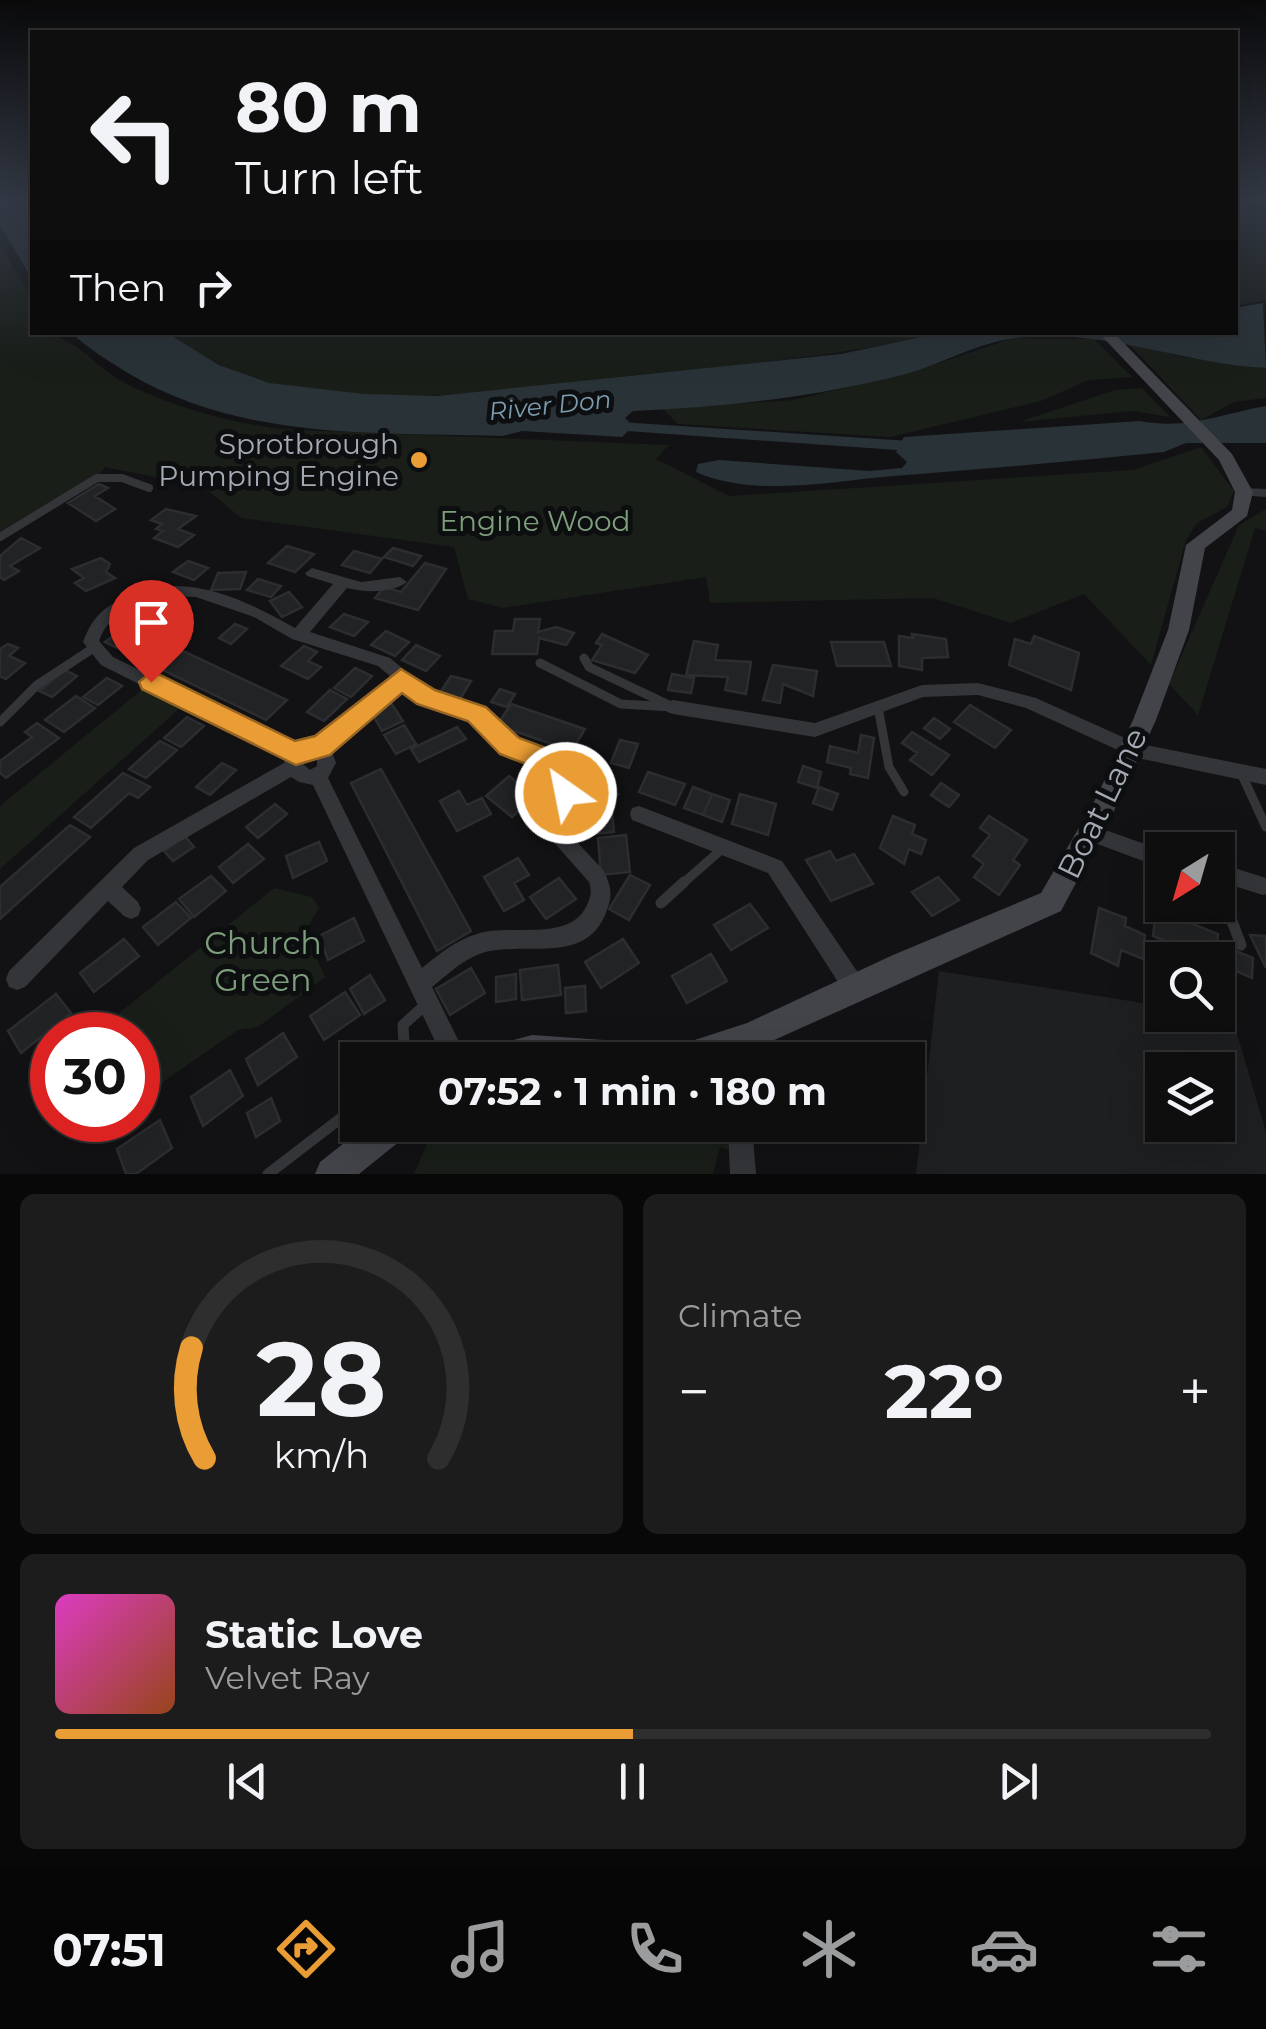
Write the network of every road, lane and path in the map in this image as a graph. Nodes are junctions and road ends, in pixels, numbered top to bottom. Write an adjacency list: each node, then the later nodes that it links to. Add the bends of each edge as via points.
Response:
1 (1108, 335): 3 (street, Boat Lane)
2 (149, 488): 4 (lane, via 97,478)
3 (1255, 492): 17 (street, Boat Lane, via 1241,512 1196,544 1192,584)
4 (0, 538)
5 (312, 574): 7 (street)
6 (400, 582): 7 (street)
7 (342, 584): 8 (street)
8 (298, 635): 9 (street, via 258,613 182,591 124,604 98,622); 12 (street, via 384,662)
9 (94, 647): 15 (lane, via 37,685); 18 (street, via 108,661)
10 (584, 658): 13 (lane, via 589,667)
11 (540, 664): 13 (lane, via 575,687 649,712)
12 (401, 678): 16 (street); 37 (street, via 426,698 477,714 510,746 560,765 566,793 553,830 597,877 602,892 590,922 561,940 478,944)
13 (673, 707): 14 (street, via 797,730)
14 (878, 707): 17 (street, via 938,688 978,689 1030,702); 22 (lane, via 889,767)
15 (0, 722)
16 (321, 747): 18 (street, via 308,747); 20 (street, via 329,757)
17 (1132, 750): 19 (street); 25 (street, Boat Lane)
18 (293, 761): 20 (street, via 298,776); 30 (street, via 160,840)
19 (1240, 771): 21 (street); 24 (lane)
20 (317, 774): 37 (street)
21 (1266, 777)
22 (904, 792)
23 (639, 814): 26 (street)
24 (1266, 828)
25 (1091, 833): 27 (street); 36 (street, Boat Lane, via 1052,902)
26 (722, 850): 31 (lane); 36 (street, via 764,860 784,876)
27 (1145, 853)
28 (1235, 880): 29 (street)
29 (1263, 886)
30 (108, 888): 32 (street); 35 (street)
31 (661, 904)
32 (130, 909)
33 (1234, 922): 34 (lane)
34 (1241, 945)
35 (17, 978)
36 (855, 988): 40 (street, Boat Lane)
37 (423, 994): 38 (lane, via 403,1025); 39 (street)
38 (404, 1042)
39 (447, 1042)
40 (749, 1042)
41 (340, 1119): 44 (lane)
42 (372, 1142): 45 (street)
43 (741, 1142): 46 (street)
44 (268, 1174)
45 (332, 1174)
46 (743, 1174)

